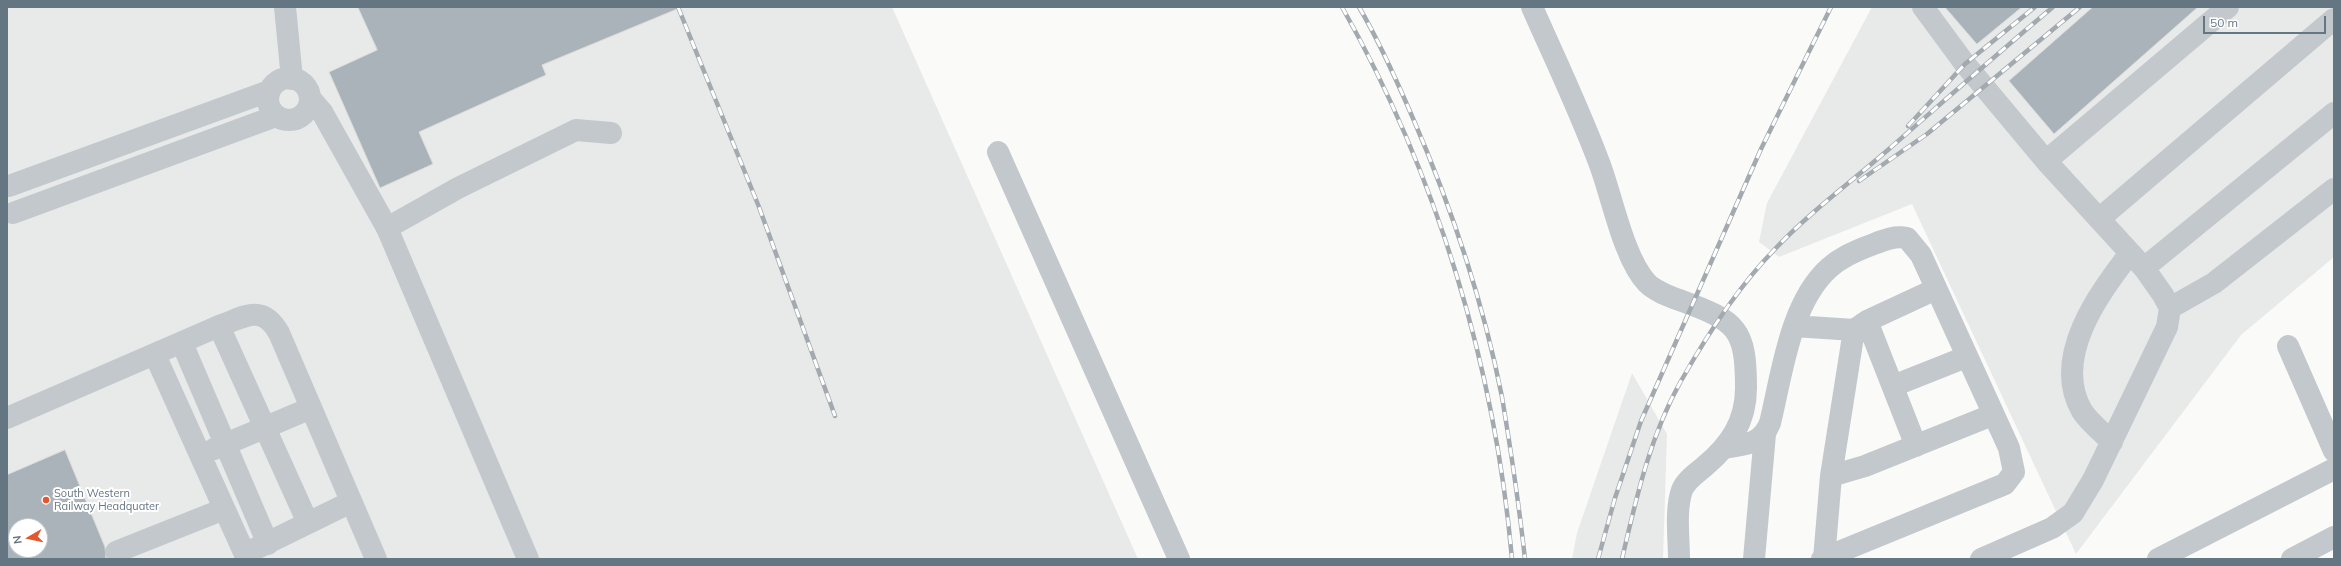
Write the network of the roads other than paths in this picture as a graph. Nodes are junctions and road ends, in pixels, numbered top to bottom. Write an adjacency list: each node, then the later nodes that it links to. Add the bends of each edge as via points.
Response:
1 (285, 7): 6 (street)
2 (1532, 7): 38 (street, via 1599,164 1636,268 1648,284 1665,295 1720,318 1739,333 1745,360 1744,414 1738,429)
3 (1923, 7): 13 (street, via 1965,64)
4 (2228, 7): 13 (street)
5 (2334, 19): 17 (street)
6 (292, 79): 7 (street, via 279,81); 8 (street, via 304,85)
7 (269, 91): 10 (street, via 268,105); 14 (street)
8 (310, 98): 10 (street, via 306,111 296,119 282,119); 18 (street, via 322,112)
9 (2334, 113): 19 (street)
10 (276, 116): 16 (street)
11 (611, 133): 18 (street, via 576,130 458,188)
12 (998, 152): 52 (street)
13 (2046, 162): 17 (street)
14 (8, 186): 16 (street, via 16,199)
15 (2334, 189): 21 (street, via 2214,283)
16 (10, 216)
17 (2099, 219): 19 (street)
18 (387, 228): 51 (street)
19 (2137, 260): 21 (street, via 2164,295); 35 (street, via 2100,292 2078,337 2072,375 2075,395 2083,411)
20 (1936, 289): 23 (street, via 1914,244 1907,238 1889,238 1849,254 1828,269 1805,301); 24 (street); 28 (street)
21 (2170, 308): 35 (street, via 2167,327)
22 (219, 326): 25 (street); 30 (street, via 256,314 264,315 272,321); 33 (street)
23 (1794, 326): 24 (street); 34 (street)
24 (1861, 326): 29 (street); 42 (street)
25 (182, 343): 27 (street); 36 (street)
26 (2288, 346): 39 (street)
27 (155, 355): 32 (street); 40 (street)
28 (1966, 357): 29 (street); 31 (street)
29 (1893, 386): 37 (street)
30 (310, 408): 33 (street); 43 (street)
31 (1992, 415): 37 (street); 55 (street, via 2009,448 2013,462 2014,472 2005,484)
32 (7, 418)
33 (266, 427): 36 (street); 45 (street)
34 (1765, 434): 38 (street, via 1752,443); 54 (street)
35 (2112, 442): 56 (street, via 2074,513 2052,528)
36 (227, 444): 40 (street); 47 (street)
37 (1916, 446): 42 (street)
38 (1725, 448): 53 (street, via 1692,476 1683,489 1680,502)
39 (2334, 451)
40 (200, 455): 44 (street)
41 (2334, 469): 57 (street)
42 (1831, 476): 55 (street)
43 (351, 502): 45 (street); 50 (street)
44 (224, 509): 48 (street); 49 (street)
45 (308, 523): 47 (street)
46 (2334, 537): 58 (street)
47 (268, 544): 49 (street)
48 (116, 552)
49 (246, 556)
50 (376, 559)
51 (528, 559)
52 (1179, 559)
53 (1679, 559)
54 (1754, 559)
55 (1823, 559)
56 (1981, 559)
57 (2158, 559)
58 (2292, 559)

